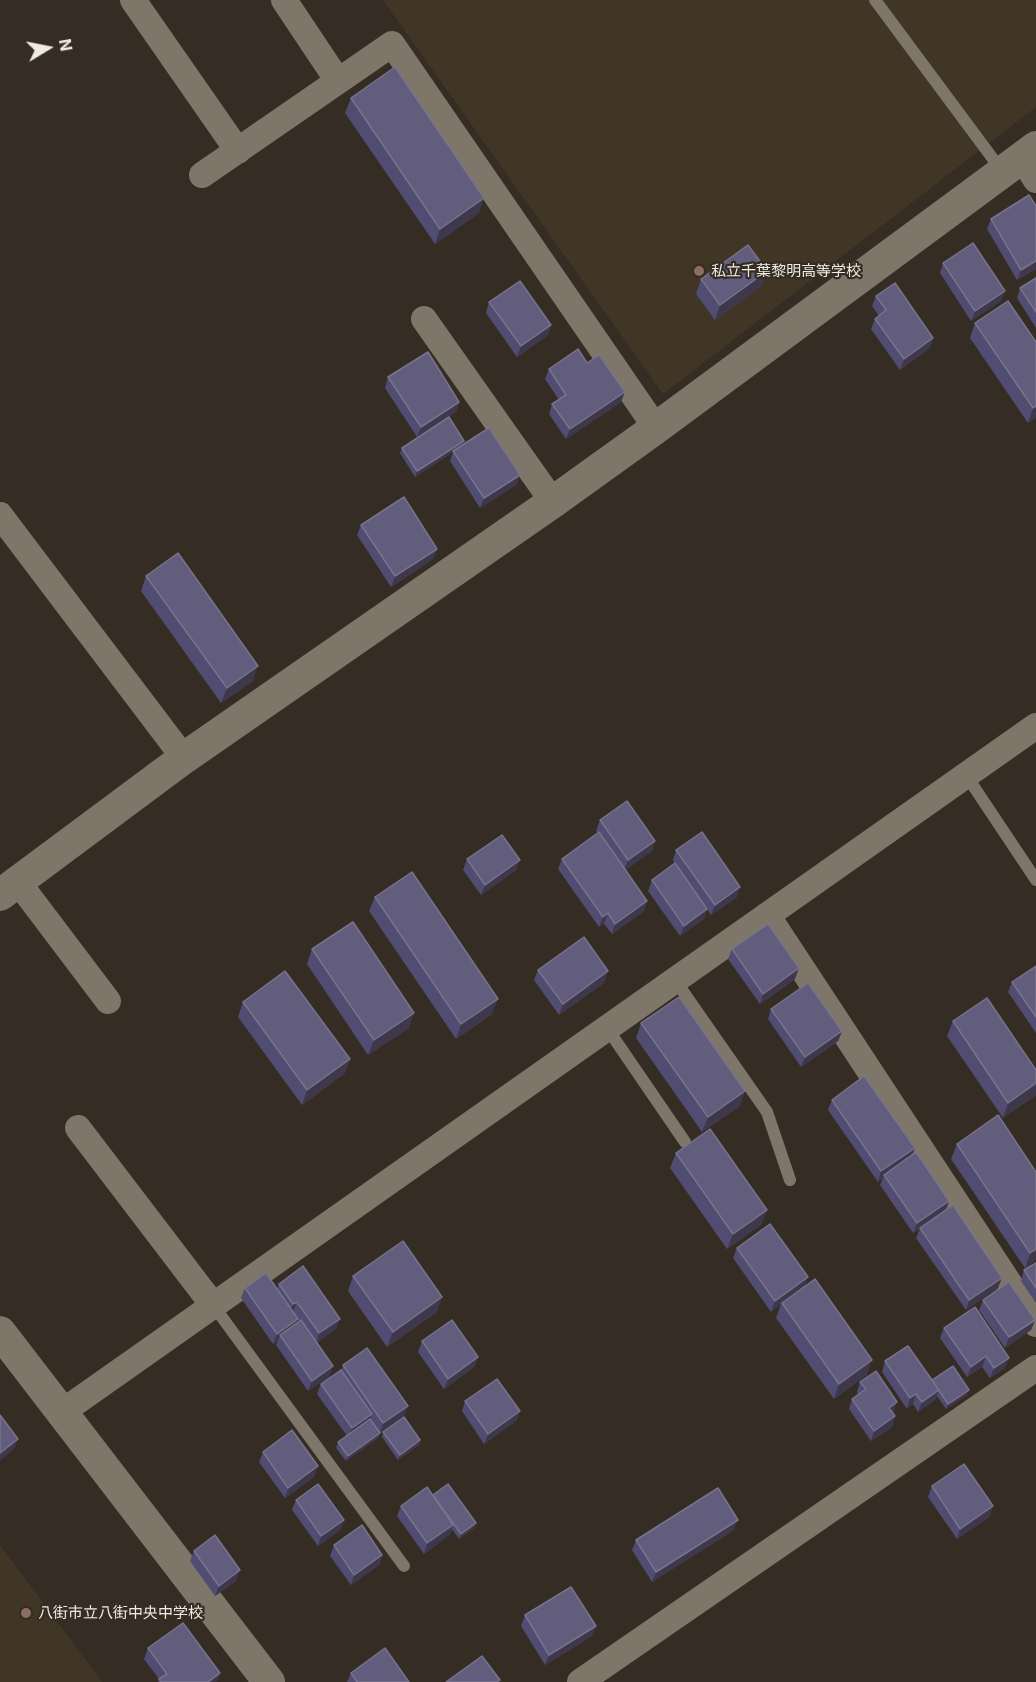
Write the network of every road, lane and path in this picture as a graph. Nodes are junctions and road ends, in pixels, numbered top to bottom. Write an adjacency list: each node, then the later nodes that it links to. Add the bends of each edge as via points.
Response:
1 (133, 0): 5 (street)
2 (284, 0): 4 (street)
3 (875, 0): 6 (lane)
4 (338, 81): 5 (street); 9 (street, via 392,44)
5 (238, 151): 7 (street)
6 (1024, 164): 9 (street)
7 (202, 175)
8 (424, 319): 10 (street)
9 (656, 428): 10 (street)
10 (554, 502): 13 (street)
11 (0, 515): 13 (street)
12 (1036, 726): 14 (street)
13 (184, 758): 16 (street)
14 (966, 775): 15 (lane); 17 (street)
15 (1036, 880)
16 (9, 889): 19 (street)
17 (767, 915): 18 (street); 25 (street)
18 (675, 980): 20 (street); 23 (lane, via 767,1112)
19 (108, 1001)
20 (607, 1028): 22 (lane); 24 (street)
21 (78, 1128): 24 (street)
22 (685, 1142)
23 (790, 1180)
24 (213, 1305): 28 (street); 29 (lane)
25 (1036, 1324)
26 (0, 1332): 28 (street)
27 (1036, 1368): 31 (street)
28 (62, 1412): 30 (street)
29 (404, 1566)
30 (269, 1682)
31 (580, 1682)

